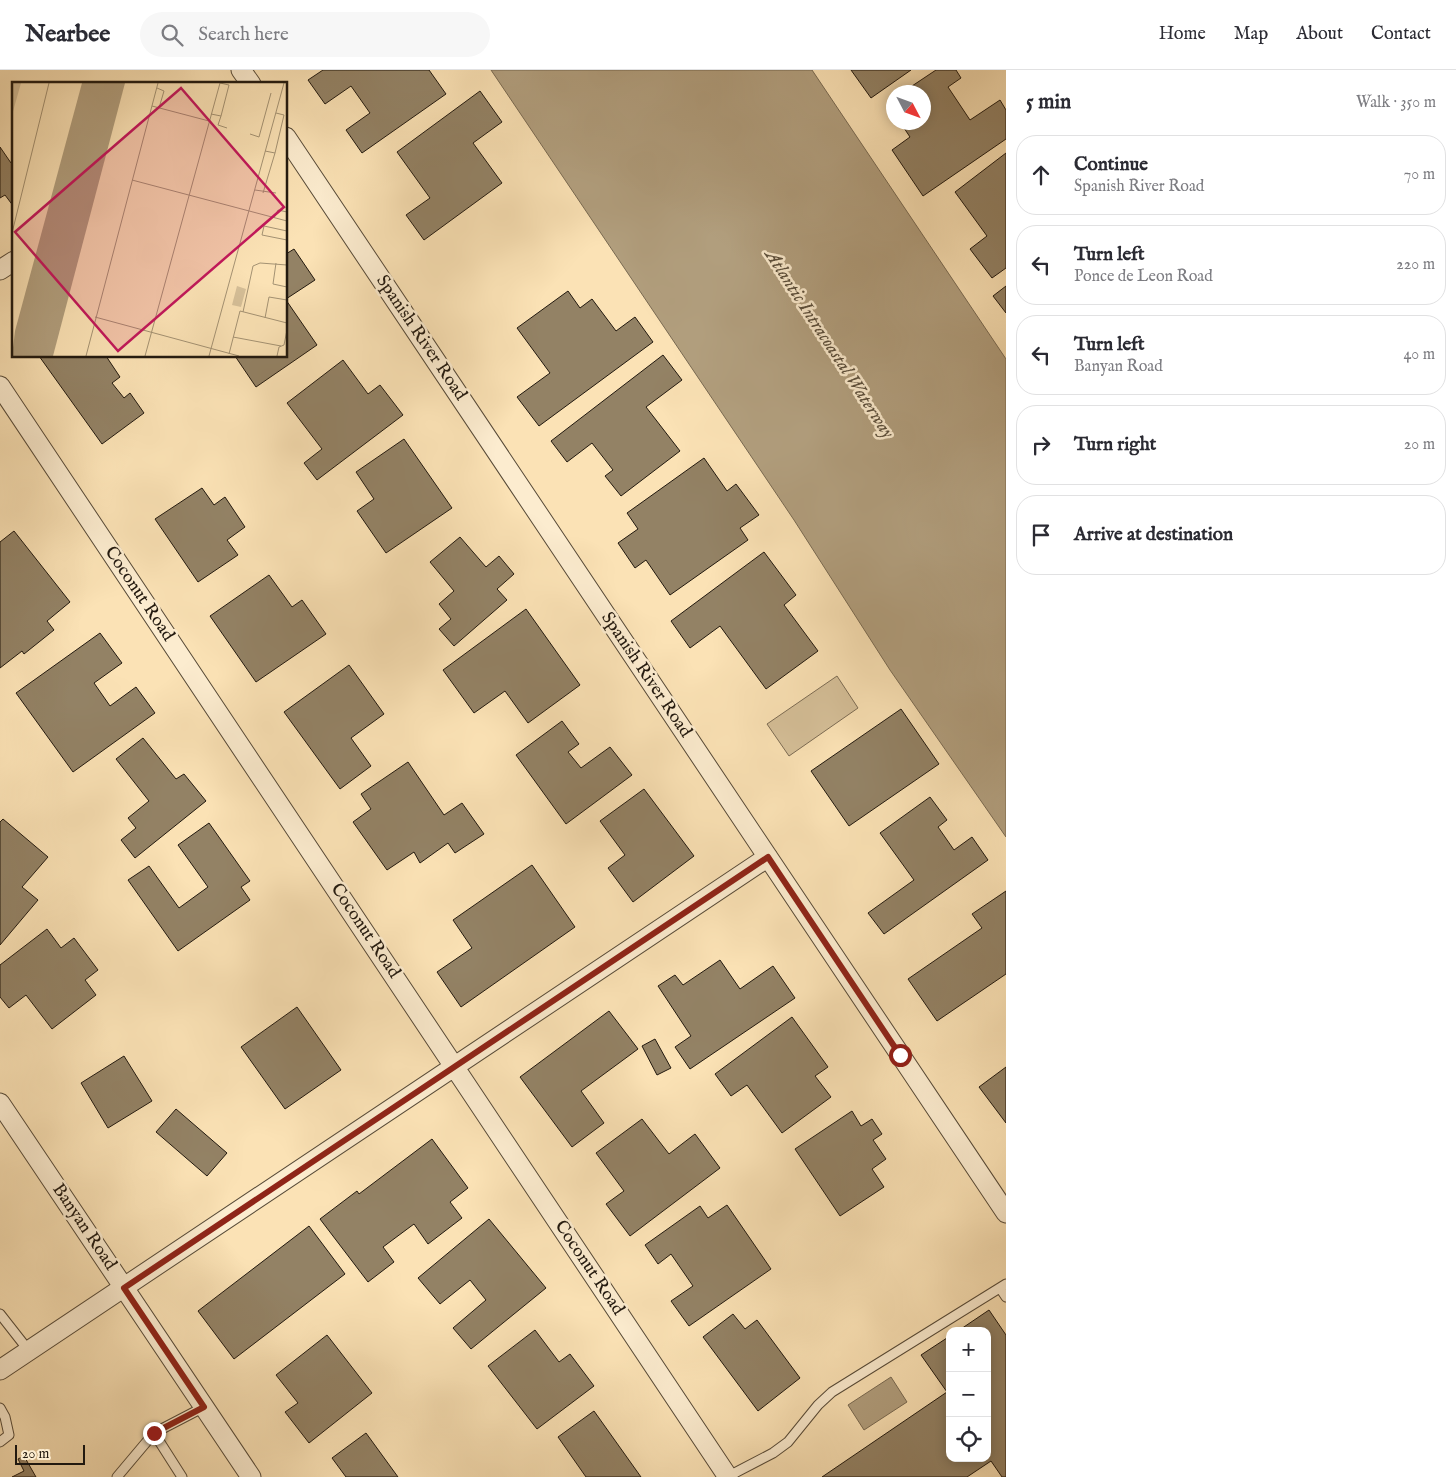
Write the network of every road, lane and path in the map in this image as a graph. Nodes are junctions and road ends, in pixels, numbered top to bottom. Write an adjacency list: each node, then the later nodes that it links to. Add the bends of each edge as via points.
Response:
1 (241, 70): 2 (street)
2 (250, 82)
3 (288, 140): 7 (street, Spanish River Road)
4 (12, 262): 5 (street)
5 (0, 270)
6 (0, 386): 8 (street, Coconut Road)
7 (768, 857): 8 (street); 10 (street, Spanish River Road)
8 (455, 1066): 12 (street); 24 (street, Coconut Road)
9 (0, 1103): 12 (street, Banyan Road)
10 (1006, 1213)
11 (1003, 1286): 13 (lane); 24 (lane, via 832,1392 788,1442)
12 (124, 1288): 15 (street); 17 (street, Banyan Road)
13 (1006, 1297)
14 (0, 1314): 15 (lane)
15 (29, 1351): 16 (street)
16 (0, 1370)
17 (204, 1407): 19 (lane); 23 (street, Banyan Road)
18 (0, 1408): 20 (lane, via 9,1435)
19 (154, 1433): 21 (lane); 22 (lane)
20 (0, 1442)
21 (117, 1477)
22 (182, 1477)
23 (251, 1477)
24 (728, 1477)

